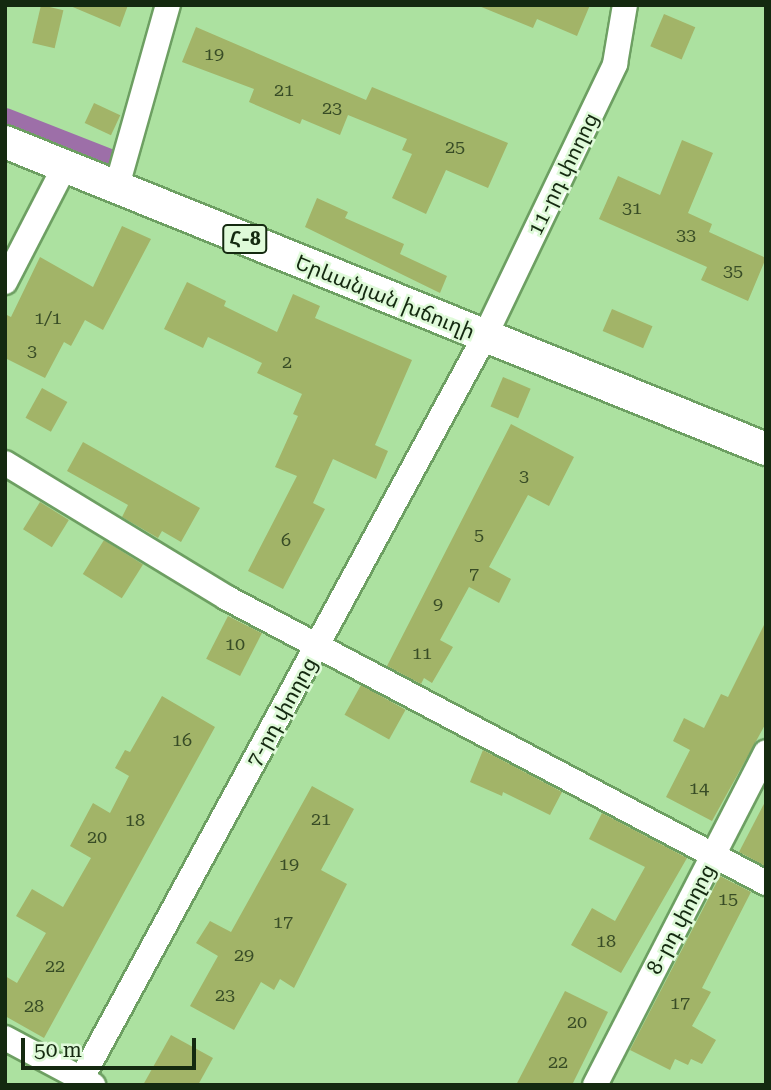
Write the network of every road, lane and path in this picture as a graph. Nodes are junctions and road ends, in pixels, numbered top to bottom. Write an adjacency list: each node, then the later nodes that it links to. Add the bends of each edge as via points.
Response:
1 (168, 5): 5 (street)
2 (625, 5): 7 (street, 11-րդ փողոց, via 615,64)
3 (5, 142): 4 (main road, Երևանյան խճուղի / Հ-8)
4 (65, 166): 5 (main road, Երևանյան խճուղի / Հ-8); 6 (street)
5 (117, 186): 7 (main road, Երևանյան խճուղի / Հ-8)
6 (5, 282)
7 (484, 338): 8 (main road, Երևանյան խճուղի / Հ-8); 10 (street, 7-րդ փողոց)
8 (766, 449)
9 (5, 463): 10 (street, via 227,598)
10 (319, 644): 12 (street, via 475,732); 15 (street, 7-րդ փողոց)
11 (766, 752): 12 (street, 8-րդ փողոց)
12 (715, 855): 13 (street); 16 (street, 8-րդ փողոց)
13 (766, 883)
14 (5, 1038): 15 (street)
15 (84, 1083)
16 (595, 1085)

